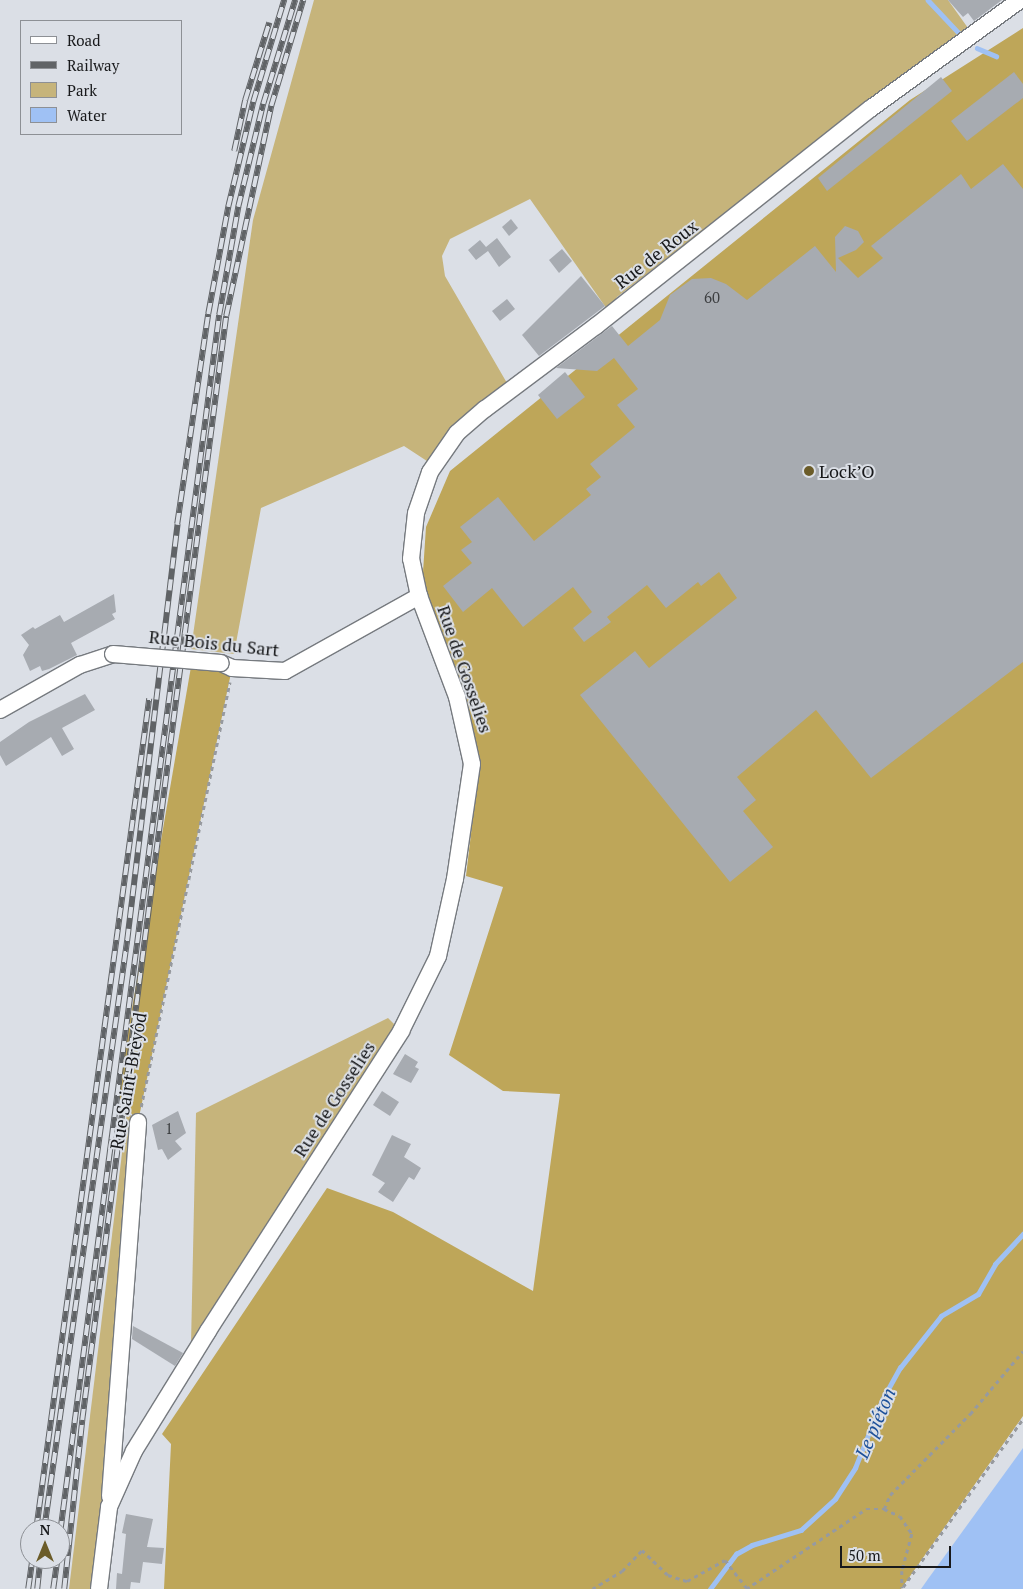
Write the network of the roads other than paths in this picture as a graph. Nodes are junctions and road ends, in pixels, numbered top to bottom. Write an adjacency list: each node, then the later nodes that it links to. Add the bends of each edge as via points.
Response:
1 (1020, 0): 2 (street, Rue de Roux, via 870,109 457,433 430,472 416,513 411,559)
2 (419, 596): 3 (street, Rue Bois du Sart, bridge, via 285,671 113,654 80,665); 5 (street, Rue de Gosselies, via 457,696 472,764 455,879 438,956 408,1020 149,1424)
3 (0, 710)
4 (138, 1122): 5 (street, Rue Saint-Brèyôd)
5 (109, 1507): 6 (street, Rue de Gosselies)
6 (99, 1589)

